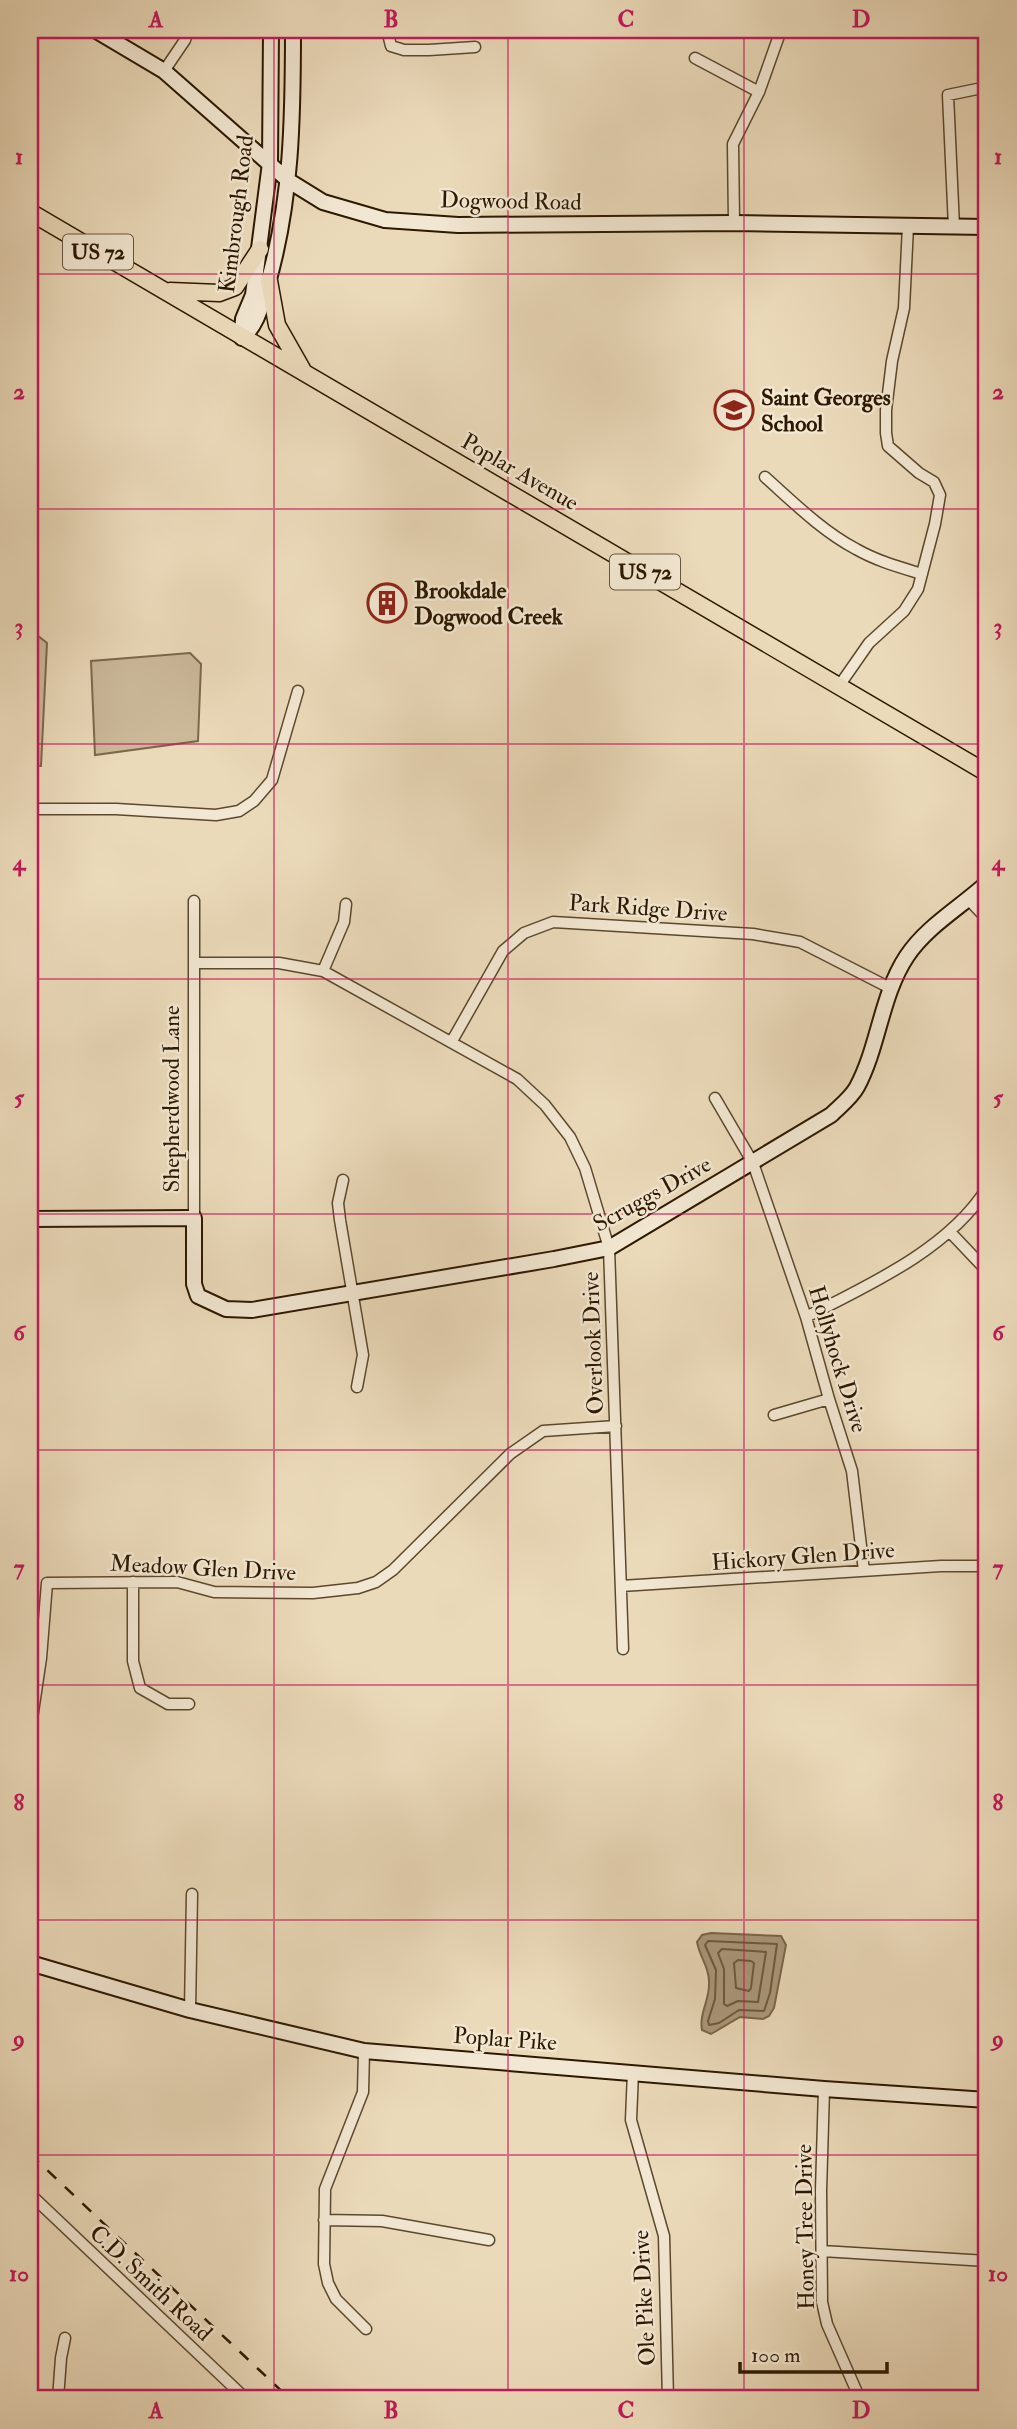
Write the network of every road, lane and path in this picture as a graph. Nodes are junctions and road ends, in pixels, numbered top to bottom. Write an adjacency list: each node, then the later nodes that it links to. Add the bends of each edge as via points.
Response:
1 (95, 30): 9 (street, Dogwood Road)
2 (188, 30): 9 (street)
3 (271, 30): 12 (street, Kimbrough Road)
4 (293, 30): 13 (street, Kimbrough Road)
5 (387, 30): 7 (street, via 391,46 404,50)
6 (781, 30): 11 (street)
7 (475, 47)
8 (695, 58): 11 (street)
9 (164, 71): 12 (street, Dogwood Road)
10 (987, 87): 17 (street, via 948,95)
11 (758, 92): 15 (street, via 733,144)
12 (270, 163): 13 (street, Dogwood Road); 19 (street, Kimbrough Road)
13 (289, 181): 15 (street, Dogwood Road, via 323,202 385,219 458,225); 20 (street, Kimbrough Road)
14 (31, 214): 21 (main road, Poplar Avenue / US 72)
15 (734, 223): 16 (street, Dogwood Road)
16 (908, 226): 17 (street, Dogwood Road); 25 (street, via 904,308 892,361 886,433 888,446 933,482 940,495)
17 (954, 227): 18 (street, Dogwood Road)
18 (987, 227)
19 (260, 249): 21 (main road, via 235,287 219,293); 22 (street, Kimbrough Road)
20 (269, 281): 22 (street, Kimbrough Road, via 253,328); 23 (main road, via 277,325)
21 (167, 291): 22 (main road, Poplar Avenue / US 72)
22 (242, 338): 23 (main road, Poplar Avenue / US 72)
23 (303, 371): 26 (main road, Poplar Avenue / US 72)
24 (765, 477): 25 (street, via 853,548)
25 (922, 574): 26 (street, via 904,611 869,643)
26 (839, 686): 28 (main road, Poplar Avenue / US 72)
27 (298, 691): 29 (street, via 272,780 246,807 216,815)
28 (987, 773)
29 (30, 809)
30 (987, 883): 31 (street, Scruggs Drive)
31 (969, 900): 34 (street); 37 (street, Scruggs Drive, via 933,927 907,956)
32 (194, 901): 35 (street, Shepherdwood Lane)
33 (346, 904): 36 (street, via 344,922)
34 (987, 919)
35 (194, 963): 36 (street, Overlook Drive, via 279,963); 43 (street, Shepherdwood Lane)
36 (323, 971): 38 (street, Overlook Drive)
37 (892, 989): 38 (street, Park Ridge Drive, via 800,942 753,934 553,922 524,933 503,950); 40 (street, Scruggs Drive, via 855,1090 831,1115)
38 (452, 1041): 46 (street, Overlook Drive, via 517,1079 564,1128 585,1168)
39 (715, 1098): 40 (street, Hollyhock Drive)
40 (753, 1163): 46 (street, Scruggs Drive); 50 (street, Hollyhock Drive)
41 (343, 1180): 48 (street, via 338,1203)
42 (987, 1188): 45 (street)
43 (194, 1218): 44 (street); 49 (street, Shepherdwood Lane)
44 (30, 1219)
45 (951, 1233): 47 (street); 50 (street, via 871,1284)
46 (609, 1248): 48 (street, Scruggs Drive); 54 (street, Overlook Drive)
47 (987, 1270)
48 (354, 1293): 49 (street, Scruggs Drive, via 252,1310 226,1309); 51 (street, via 363,1355)
49 (198, 1296)
50 (806, 1317): 52 (street, Hollyhock Drive)
51 (357, 1387)
52 (829, 1399): 53 (street); 56 (street, Hollyhock Drive, via 852,1471)
53 (774, 1415)
54 (616, 1426): 57 (street, Meadow Glen Drive, via 543,1431 510,1454 393,1570 358,1588 313,1593 214,1592 183,1582); 58 (street, Overlook Drive)
55 (987, 1566): 56 (street, Hickory Glen Drive)
56 (864, 1571): 58 (street, Hickory Glen Drive)
57 (133, 1582): 60 (street, via 133,1661 140,1688 168,1704); 61 (street, Meadow Glen Drive, via 47,1583)
58 (621, 1586): 59 (street, Overlook Drive)
59 (623, 1650)
60 (189, 1704)
61 (30, 1732)
62 (192, 1894): 64 (street)
63 (30, 1963): 64 (street, Poplar Pike)
64 (190, 2010): 65 (street, Poplar Pike)
65 (364, 2051): 66 (street, Poplar Pike); 70 (street, via 363,2092 325,2189)
66 (633, 2072): 67 (street, Poplar Pike); 78 (street, Ole Pike Drive, via 631,2120 664,2236)
67 (824, 2089): 68 (street, Poplar Pike); 72 (street, Honey Tree Drive)
68 (987, 2100)
69 (30, 2194): 77 (street, C.D. Smith Road)
70 (324, 2220): 71 (street, via 382,2221); 74 (street, via 328,2283 336,2299)
71 (489, 2240)
72 (822, 2251): 73 (street); 79 (street, Honey Tree Drive, via 824,2313)
73 (987, 2260)
74 (366, 2329)
75 (65, 2338): 76 (street)
76 (58, 2399)
77 (246, 2399)
78 (668, 2399)
79 (860, 2399)

